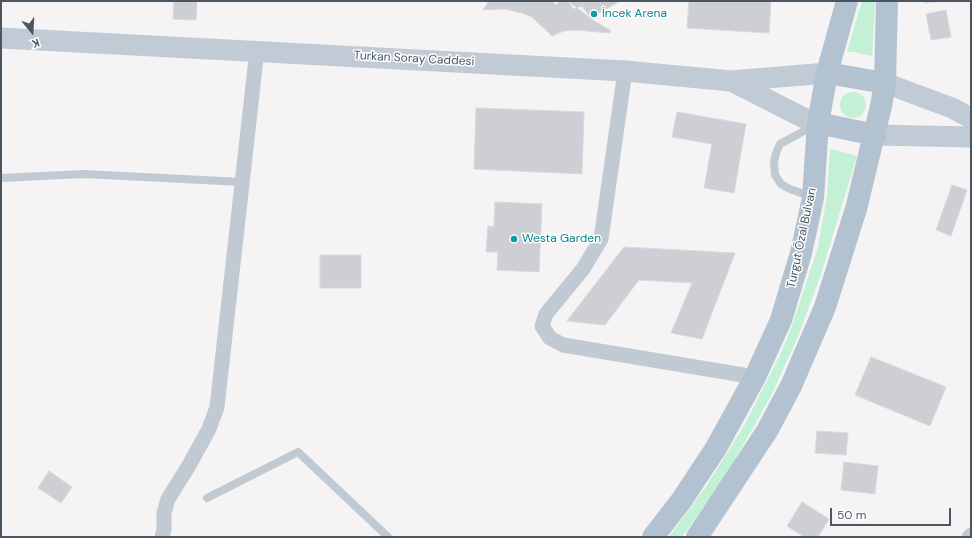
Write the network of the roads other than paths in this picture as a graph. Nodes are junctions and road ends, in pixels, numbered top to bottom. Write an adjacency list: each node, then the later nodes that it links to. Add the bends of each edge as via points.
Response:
1 (846, 1): 6 (main road, Turgut Özal Bulvarı)
2 (887, 1): 8 (main road)
3 (1, 38): 4 (street, Turkan Soray Caddesi)
4 (257, 50): 5 (street, Turkan Soray Caddesi); 14 (street)
5 (625, 71): 7 (street, Turkan Soray Caddesi); 16 (street, via 601,239 583,269 546,314 542,326 550,338 563,345)
6 (827, 73): 7 (street); 8 (main road); 10 (main road, Turgut Özal Bulvarı)
7 (730, 81): 10 (street, Turkan Soray Caddesi)
8 (884, 83): 9 (street, via 952,108); 11 (main road)
9 (971, 118)
10 (818, 123): 11 (main road); 15 (main road, Turgut Özal Bulvarı); 15 (lane, via 780,144 774,162 775,175 781,184)
11 (875, 135): 12 (street); 21 (main road, via 838,270 802,361 767,431)
12 (971, 138)
13 (1, 178): 14 (lane, via 84,174)
14 (242, 182): 18 (street, via 217,407 195,455 168,499)
15 (813, 198): 16 (main road, Turgut Özal Bulvarı, via 792,288)
16 (755, 378): 20 (main road, Turgut Özal Bulvarı, via 704,466)
17 (208, 498): 19 (lane, via 298,452)
18 (162, 537)
19 (388, 537)
20 (653, 537)
21 (697, 537)

